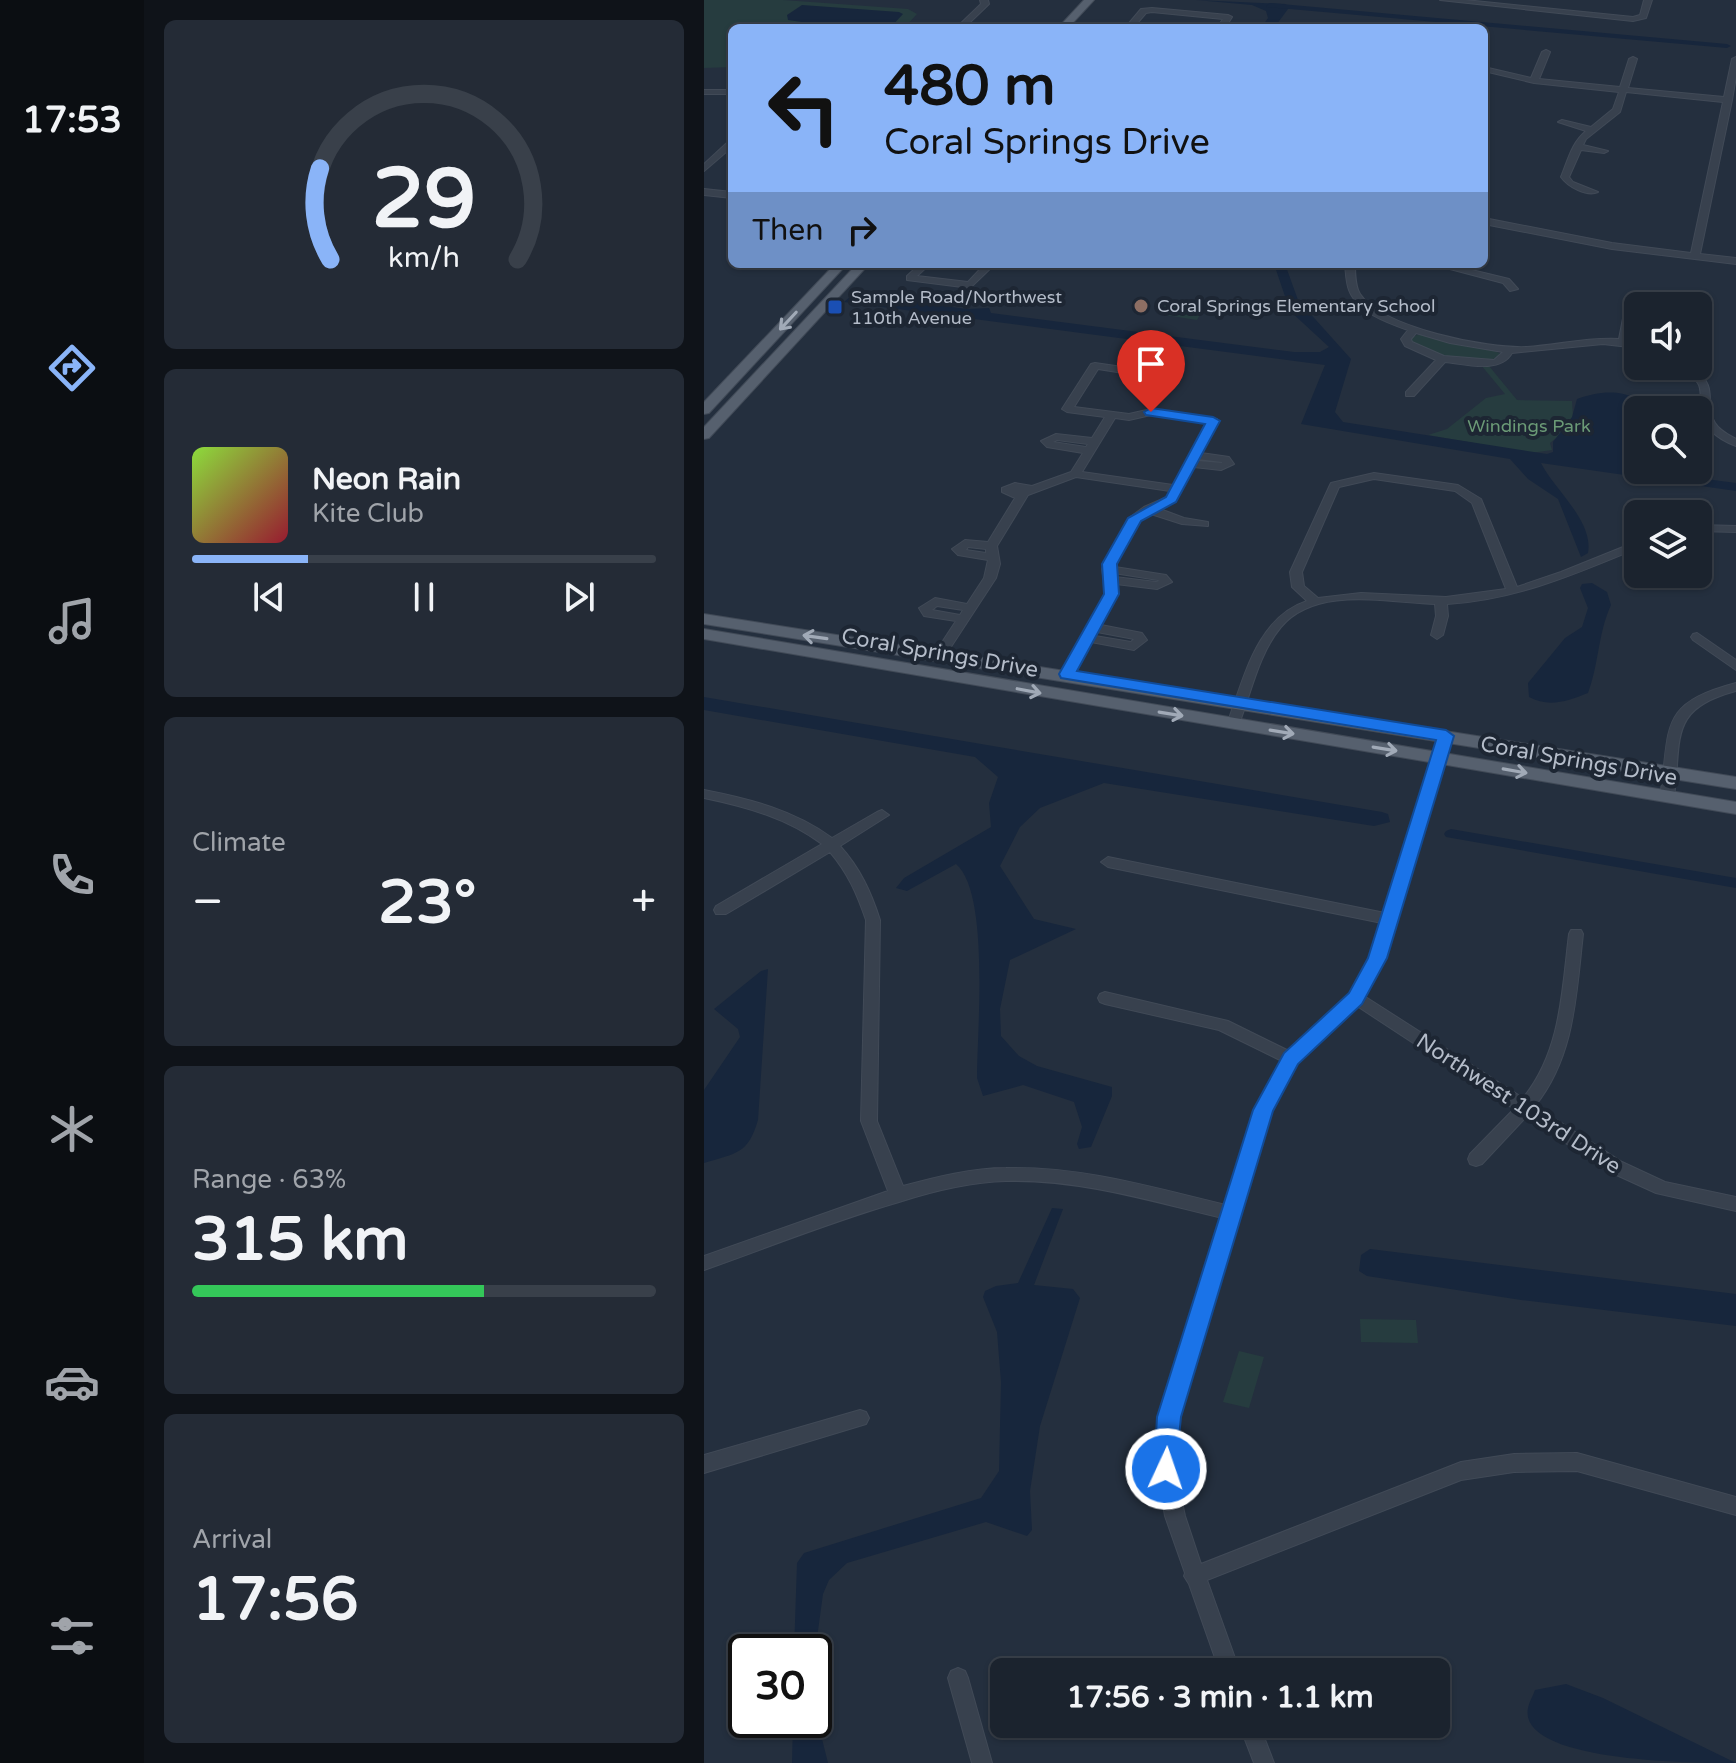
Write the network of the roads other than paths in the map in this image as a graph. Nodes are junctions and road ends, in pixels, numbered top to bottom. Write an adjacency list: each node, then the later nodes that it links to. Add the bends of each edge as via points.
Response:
1 (984, 0): 5 (street)
2 (1089, 0): 6 (main road)
3 (1444, 0): 4 (street, via 1640,19)
4 (1648, 0)
5 (964, 24)
6 (1068, 24)
7 (1133, 24): 8 (street, via 1146,10 1228,17)
8 (1224, 24)
9 (1546, 52): 13 (street)
10 (1633, 59): 14 (street)
11 (1736, 59): 17 (street)
12 (1488, 70): 13 (street)
13 (1534, 81): 14 (street)
14 (1623, 90): 17 (street); 19 (street, via 1617,110)
15 (704, 92): 16 (street)
16 (728, 92)
17 (1728, 100): 20 (street)
18 (1562, 122): 19 (street)
19 (1593, 130): 23 (street)
20 (1721, 133): 21 (street); 30 (street)
21 (1732, 134)
22 (728, 147): 25 (street)
23 (1577, 147): 24 (street); 27 (street, via 1565,177)
24 (1604, 151)
25 (704, 168)
26 (704, 192): 28 (street)
27 (1594, 192)
28 (728, 195)
29 (1488, 222): 30 (street, via 1567,239)
30 (1695, 256): 31 (street)
31 (1736, 261)
32 (837, 268): 47 (main road, one-way to 47)
33 (859, 268): 49 (main road)
34 (921, 268): 35 (street, via 910,278 970,285)
35 (986, 268)
36 (1351, 268): 39 (street, via 1356,294 1367,306)
37 (1452, 268): 38 (street, via 1506,281)
38 (1513, 289)
39 (1414, 329): 42 (street); 43 (street, via 1408,344)
40 (1624, 336): 41 (street)
41 (1623, 341): 42 (street)
42 (1509, 350): 43 (street, via 1496,363)
43 (1442, 359): 46 (street)
44 (1143, 373): 48 (street, via 1095,366 1067,409)
45 (1701, 380): 50 (street, via 1708,392 1705,418 1710,428)
46 (1410, 394)
47 (704, 410)
48 (1112, 415): 51 (street); 52 (street, via 1151,412 1213,421)
49 (704, 435)
50 (1736, 443)
51 (1075, 474): 52 (street); 65 (street, via 1026,493 991,552 990,578)
52 (1177, 489): 53 (street, via 1168,502)
53 (1148, 509): 54 (street); 67 (street, via 1135,518 1109,575 1112,594)
54 (1204, 524)
55 (1712, 528): 56 (street)
56 (1736, 529)
57 (1624, 550): 58 (street, via 1551,581)
58 (1512, 590): 59 (street, via 1477,501 1469,493 1374,476 1335,485 1296,572 1298,587); 60 (street)
59 (1314, 601): 60 (street, via 1357,595); 69 (street, via 1283,617 1268,638)
60 (1441, 601): 63 (street)
61 (704, 619): 65 (main road, Coral Springs Drive, one-way to 61)
62 (704, 634): 70 (main road, Coral Springs Drive, one-way to 70)
63 (1437, 635)
64 (1697, 637): 66 (street)
65 (939, 656): 67 (main road, Coral Springs Drive)
66 (1736, 666)
67 (1067, 674): 69 (main road, Coral Springs Drive)
68 (1736, 687): 73 (street, via 1711,692 1678,716)
69 (1242, 702): 70 (street); 71 (main road, Coral Springs Drive)
70 (1233, 724): 72 (main road, Coral Springs Drive, one-way to 72)
71 (1446, 736): 72 (street); 73 (main road, Coral Springs Drive)
72 (1438, 758): 76 (main road, Coral Springs Drive, one-way to 76); 82 (street)
73 (1672, 773): 74 (main road, Coral Springs Drive); 76 (street)
74 (1736, 783)
75 (704, 794): 79 (street, via 766,809)
76 (1667, 797): 77 (main road, Coral Springs Drive)
77 (1736, 808)
78 (882, 815): 79 (street)
79 (832, 844): 81 (street); 89 (street, via 866,888 873,920 869,1121)
80 (1108, 862): 82 (street)
81 (721, 910)
82 (1388, 919): 85 (street, via 1378,958)
83 (1576, 934): 87 (street, via 1559,1043 1549,1073)
84 (1105, 998): 86 (street, via 1223,1025)
85 (1356, 998): 86 (street); 87 (street, Northwest 103rd Drive)
86 (1291, 1059): 91 (street, via 1263,1110)
87 (1526, 1106): 88 (street); 90 (street, Northwest 103rd Drive, via 1616,1167 1662,1188)
88 (1476, 1159)
89 (898, 1195): 91 (street, via 982,1176 1041,1174); 92 (street)
90 (1736, 1204)
91 (1229, 1213): 96 (street, via 1169,1417 1166,1469)
92 (704, 1263)
93 (860, 1418): 94 (street)
94 (704, 1464)
95 (1736, 1506): 96 (street, via 1577,1462 1514,1463 1461,1471)
96 (1194, 1576): 97 (street)
97 (1225, 1658)
98 (958, 1678): 100 (street)
99 (1254, 1738): 101 (street)
100 (982, 1763)
101 (1264, 1763)

